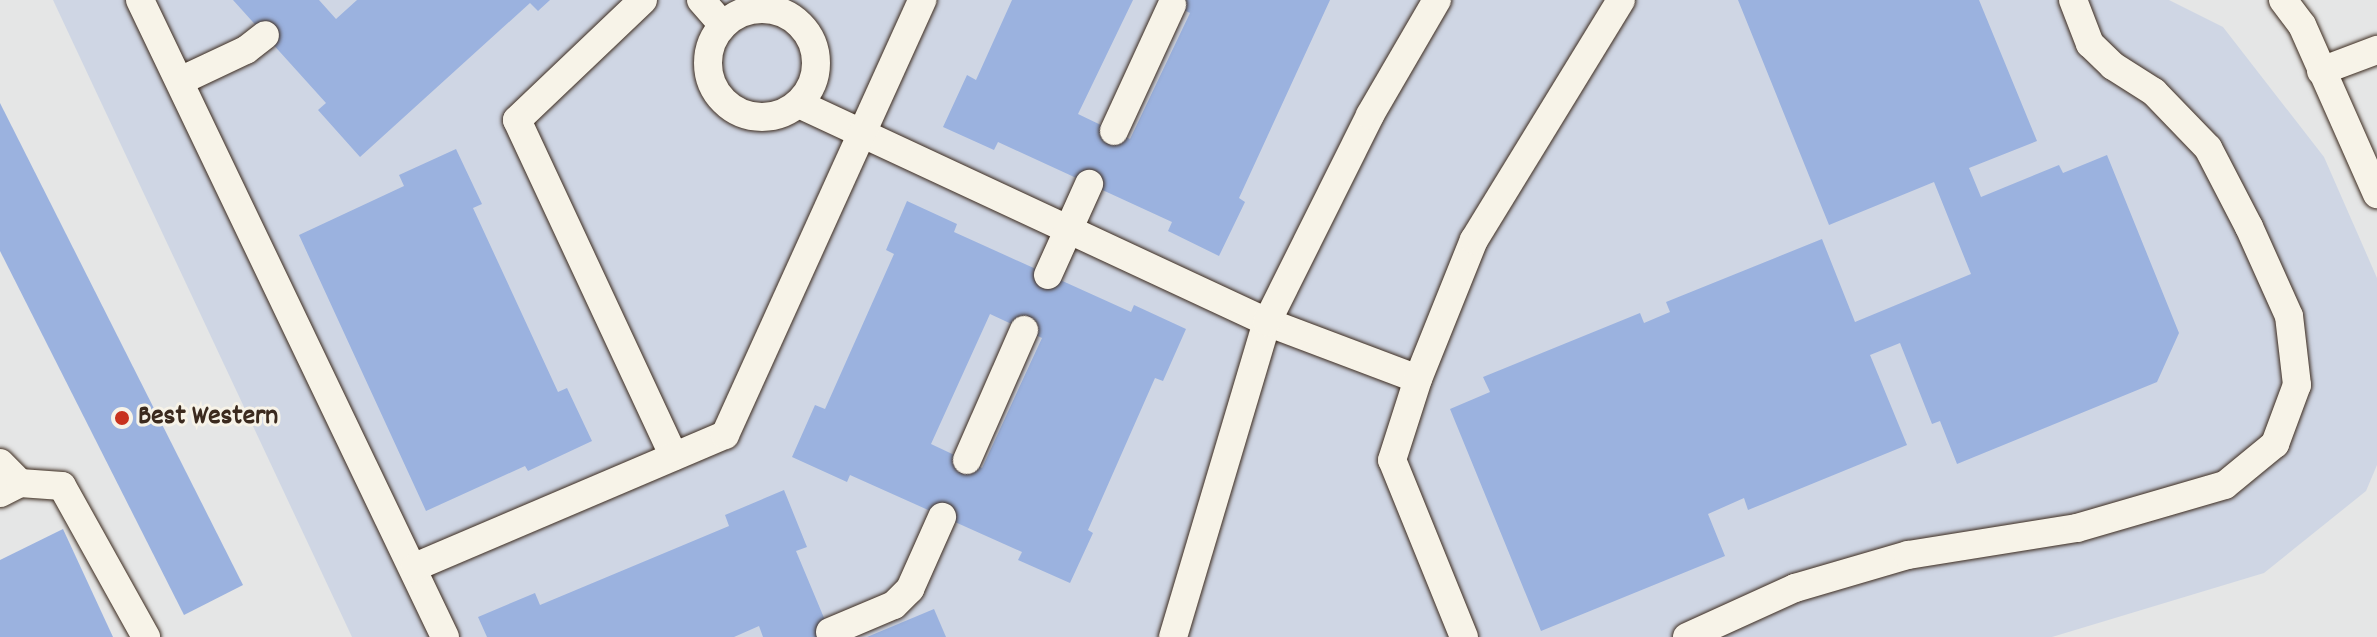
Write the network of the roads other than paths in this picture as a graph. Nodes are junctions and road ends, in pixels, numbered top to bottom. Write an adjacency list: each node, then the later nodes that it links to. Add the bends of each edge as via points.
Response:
1 (140, 0): 14 (lane)
2 (643, 0): 25 (lane, via 517,120)
3 (701, 0): 10 (lane)
4 (922, 0): 17 (lane)
5 (1437, 0): 22 (lane, via 1370,115)
6 (1621, 0): 24 (lane, via 1474,240)
7 (2073, 0): 35 (lane, via 2090,44 2154,92 2208,148 2249,227 2289,316 2297,385 2275,444 2225,485 2077,528 1908,555 1795,588)
8 (2283, 0): 13 (lane, via 2302,25)
9 (1172, 5): 16 (lane)
10 (723, 25): 15 (lane, via 712,40 708,59 709,77 724,101 747,116 765,118); 15 (lane, via 753,9 770,9 801,25 816,56 810,90)
11 (265, 35): 14 (lane, via 246,50)
12 (2377, 50): 13 (lane)
13 (2321, 71): 19 (lane)
14 (180, 81): 29 (lane)
15 (799, 104): 17 (lane)
16 (1114, 131)
17 (863, 134): 20 (lane); 25 (lane, via 725,435)
18 (1089, 184): 20 (lane)
19 (2377, 194)
20 (1068, 229): 21 (lane); 22 (lane)
21 (1048, 275)
22 (1267, 322): 24 (lane); 33 (lane)
23 (1024, 330): 26 (lane)
24 (1418, 379): 34 (lane, via 1392,460)
25 (674, 456): 29 (lane)
26 (967, 460)
27 (7, 480): 31 (lane, via 62,486)
28 (942, 517): 30 (lane, via 910,589 894,605)
29 (415, 567): 32 (lane)
30 (830, 632)
31 (146, 637)
32 (445, 637)
33 (1173, 637)
34 (1464, 637)
35 (1687, 637)

